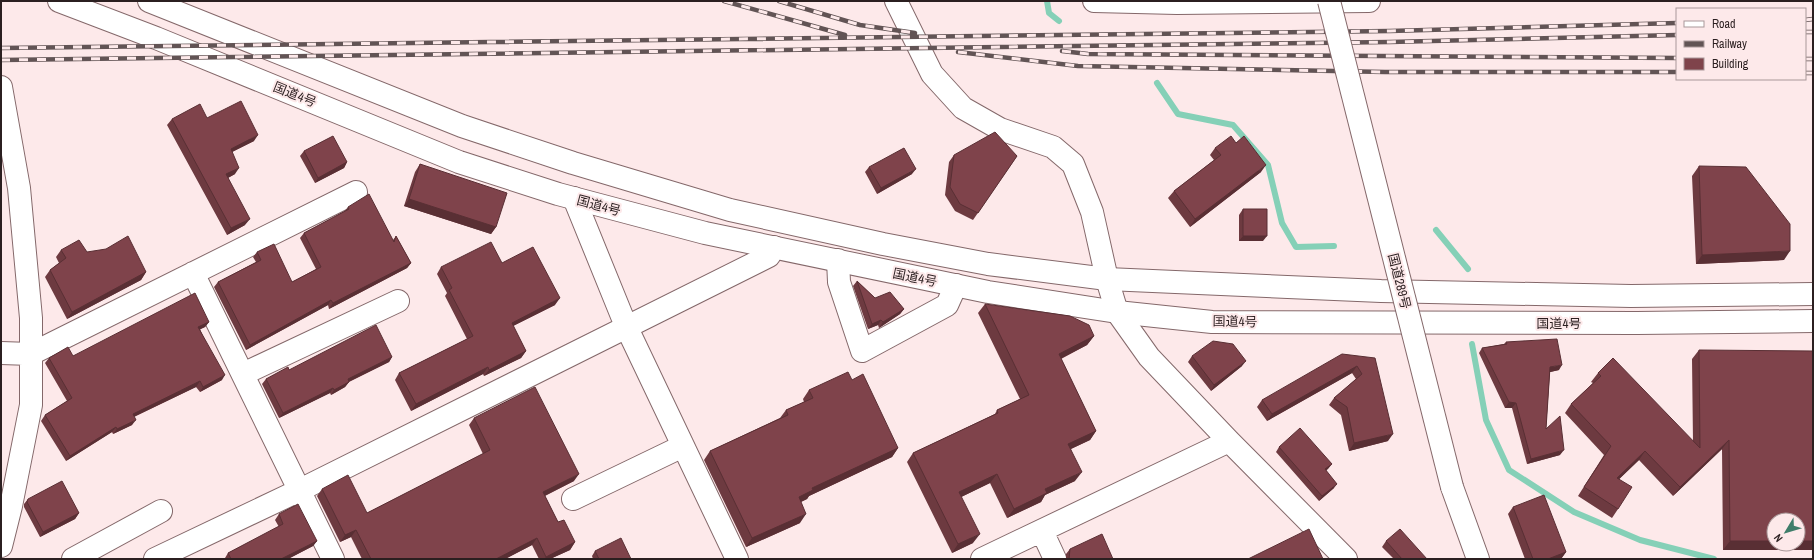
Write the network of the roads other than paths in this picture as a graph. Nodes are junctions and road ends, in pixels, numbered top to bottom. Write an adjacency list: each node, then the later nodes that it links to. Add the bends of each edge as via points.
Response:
1 (59, 1): 10 (main road, 国道4号, via 459,162)
2 (149, 1): 14 (main road, 国道4号, via 462,126 573,163 730,210 988,264)
3 (896, 1): 14 (main road, via 932,74 963,108 1000,129 1053,147 1072,164 1092,212)
4 (1094, 1): 7 (main road)
5 (1329, 1): 38 (main road, 国道289号, bridge, via 1452,487)
6 (1369, 1): 7 (main road)
7 (1177, 2)
8 (1, 87): 22 (main road, via 19,188 31,318)
9 (356, 192): 13 (main road)
10 (574, 198): 11 (main road, 国道4号); 20 (main road)
11 (774, 247): 12 (main road, 国道4号); 20 (main road, via 769,256)
12 (838, 260): 15 (main road, 国道4号); 15 (main road, via 839,282 862,351 947,305)
13 (193, 273): 22 (main road); 23 (main road)
14 (1107, 279): 16 (main road, 国道4号, via 1381,291 1631,296); 18 (main road)
15 (956, 285): 18 (main road, 国道4号)
16 (1813, 294)
17 (398, 301): 23 (main road)
18 (1117, 312): 19 (main road, 国道4号, via 1212,322); 24 (main road, via 1149,357)
19 (1813, 321)
20 (626, 326): 25 (main road); 26 (main road)
21 (1, 353): 22 (main road)
22 (31, 354): 30 (main road, via 31,405)
23 (243, 374): 26 (main road)
24 (1229, 441): 29 (main road); 37 (main road)
25 (683, 446): 27 (main road); 34 (main road)
26 (300, 490): 31 (main road); 33 (main road)
27 (574, 499)
28 (161, 511): 32 (main road)
29 (1042, 531): 35 (main road); 36 (main road)
30 (1, 546)
31 (328, 557)
32 (73, 559)
33 (155, 559)
34 (737, 559)
35 (982, 559)
36 (1055, 559)
37 (1346, 559)
38 (1478, 559)

